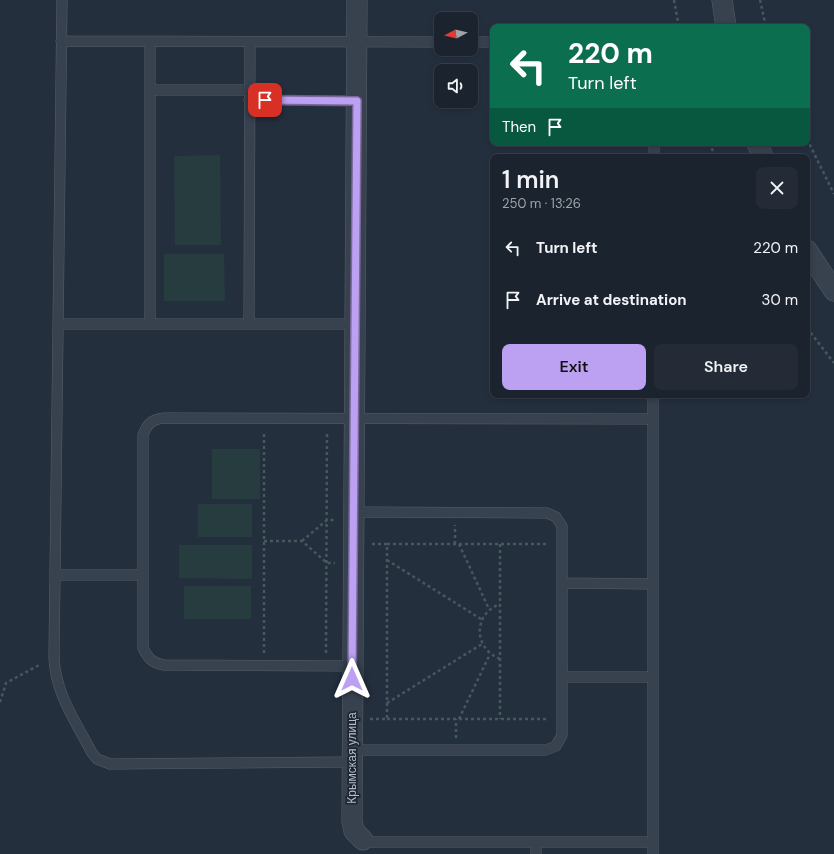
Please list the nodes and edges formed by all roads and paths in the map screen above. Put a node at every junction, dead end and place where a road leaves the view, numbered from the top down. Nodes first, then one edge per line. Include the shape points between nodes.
1 (62, 0) edge
2 (357, 0) edge
3 (674, 0) edge
4 (722, 0) edge
5 (760, 0) edge
6 (678, 24) edge
7 (726, 24) edge
8 (765, 24) edge
9 (62, 42) junction
10 (150, 42) junction
11 (250, 42) junction
12 (357, 42) junction
13 (434, 42) edge
14 (478, 42) edge
15 (490, 42) edge
16 (150, 90) junction
17 (249, 95) junction
18 (357, 101) junction
19 (810, 145) edge
20 (834, 194) edge
21 (810, 255) edge
22 (834, 291) edge
23 (58, 324) junction
24 (150, 324) junction
25 (249, 324) junction
26 (355, 324) junction
27 (810, 332) edge
28 (834, 363) edge
29 (653, 398) edge
30 (264, 418) junction
31 (327, 418) junction
32 (354, 418) junction
33 (653, 419) junction
34 (456, 513) junction
35 (353, 516) junction
36 (327, 520) junction
37 (264, 541) junction
38 (302, 541) junction
39 (387, 544) junction
40 (457, 544) junction
41 (500, 544) junction
42 (562, 544) junction
43 (353, 553) junction
44 (387, 560) junction
45 (327, 563) junction
46 (55, 575) junction
47 (143, 575) junction
48 (562, 583) junction
49 (653, 584) junction
50 (500, 604) junction
51 (489, 609) junction
52 (481, 619) junction
53 (482, 644) junction
54 (490, 654) junction
55 (54, 657) junction
56 (500, 659) junction
57 (264, 666) junction
58 (326, 666) junction
59 (352, 666) junction
60 (562, 676) junction
61 (653, 677) junction
62 (0, 702) edge
63 (387, 704) junction
64 (352, 719) junction
65 (387, 719) junction
66 (459, 719) junction
67 (500, 719) junction
68 (562, 719) junction
69 (352, 756) junction
70 (363, 840) joint
71 (536, 842) junction
72 (653, 842) junction
73 (536, 854) edge
74 (653, 854) edge

1 - 9 lane
2 - 12 street, Крымская улица
3 - 6 path
4 - 7 street
5 - 8 path
9 - 10 lane
9 - 23 lane
10 - 11 lane
10 - 16 lane
11 - 12 lane
11 - 17 lane
12 - 13 lane
12 - 18 street, Крымская улица
14 - 15 lane
16 - 17 lane
16 - 24 lane
17 - 18 lane
17 - 25 lane
18 - 26 street, Крымская улица
19 - 20 path
21 - 22 street
23 - 24 lane
23 - 46 lane
24 - 25 lane
25 - 26 lane
26 - 32 street, Крымская улица
27 - 28 path
29 - 33 lane
30 - 31 lane
30 - 37 path
30 - 47 lane via 164,418 156,419 146,427 143,435
31 - 32 lane
31 - 36 path
32 - 33 lane
32 - 35 street, Крымская улица
33 - 49 lane
34 - 35 lane
34 - 40 path
34 - 42 lane via 551,514 562,526
35 - 36 path
35 - 43 street, Крымская улица
36 - 38 path
36 - 45 path
37 - 38 path
37 - 57 path
38 - 45 path
39 - 40 path
39 - 43 path
39 - 44 path
40 - 41 path
40 - 51 path
41 - 42 path
41 - 50 path
42 - 48 lane
43 - 45 path
43 - 59 street, Крымская улица
44 - 52 path
44 - 63 path
45 - 58 path
46 - 47 lane
46 - 55 lane
47 - 57 lane via 143,648 152,661 164,666
48 - 49 lane
48 - 60 lane
49 - 61 lane
50 - 51 path
50 - 56 path
51 - 52 path
52 - 53 path via 479,632
53 - 54 path
53 - 63 path
54 - 56 path
54 - 66 path
55 - 62 path via 6,683
55 - 69 lane via 59,690 92,753 103,762 116,765
56 - 67 path
57 - 58 lane
58 - 59 lane
59 - 64 street, Крымская улица
60 - 61 lane
60 - 68 lane
61 - 72 lane
63 - 65 path
64 - 65 path
64 - 69 street, Крымская улица
65 - 66 path
66 - 67 path
67 - 68 path
68 - 69 lane via 560,742 552,749
69 - 70 street, Крымская улица via 352,822 354,831
70 - 71 lane
71 - 72 lane
71 - 73 lane
72 - 74 lane

